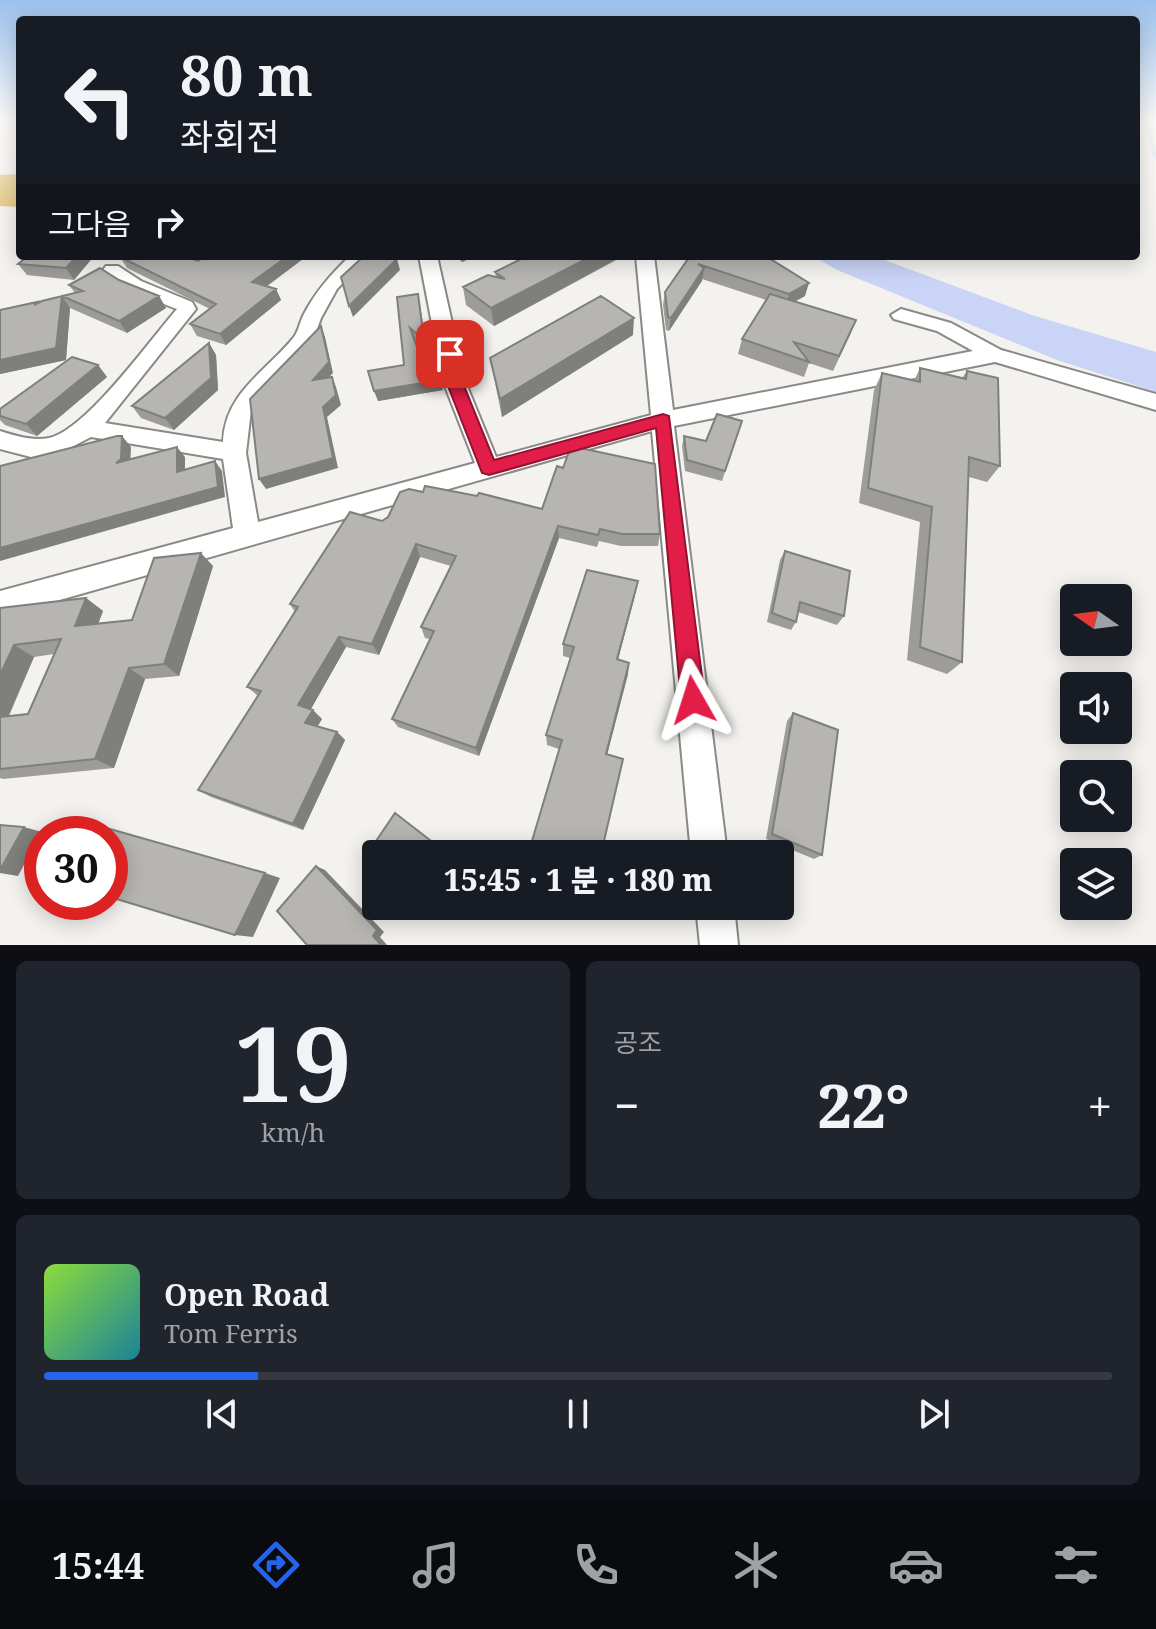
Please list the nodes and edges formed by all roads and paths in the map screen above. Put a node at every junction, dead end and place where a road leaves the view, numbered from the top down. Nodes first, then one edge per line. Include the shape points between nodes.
1 (356, 260) edge
2 (429, 260) edge
3 (645, 260) edge
4 (112, 270) dead end
5 (901, 315) dead end
6 (995, 355) junction
7 (1156, 402) edge
8 (663, 420) junction
9 (88, 428) junction
10 (0, 440) edge
11 (235, 451) junction
12 (489, 468) junction
13 (247, 535) junction
14 (0, 604) edge
15 (708, 840) edge
16 (716, 920) edge
17 (719, 945) edge

1 - 11 street via 329,286 306,336 241,407 235,421
2 - 12 street via 454,381
3 - 8 street
4 - 9 street via 187,309
5 - 6 street via 944,327
6 - 7 street
6 - 8 street
8 - 12 street
8 - 15 street
9 - 10 street via 56,446 31,448
9 - 11 street
11 - 13 street
12 - 13 street
13 - 14 street
16 - 17 street

